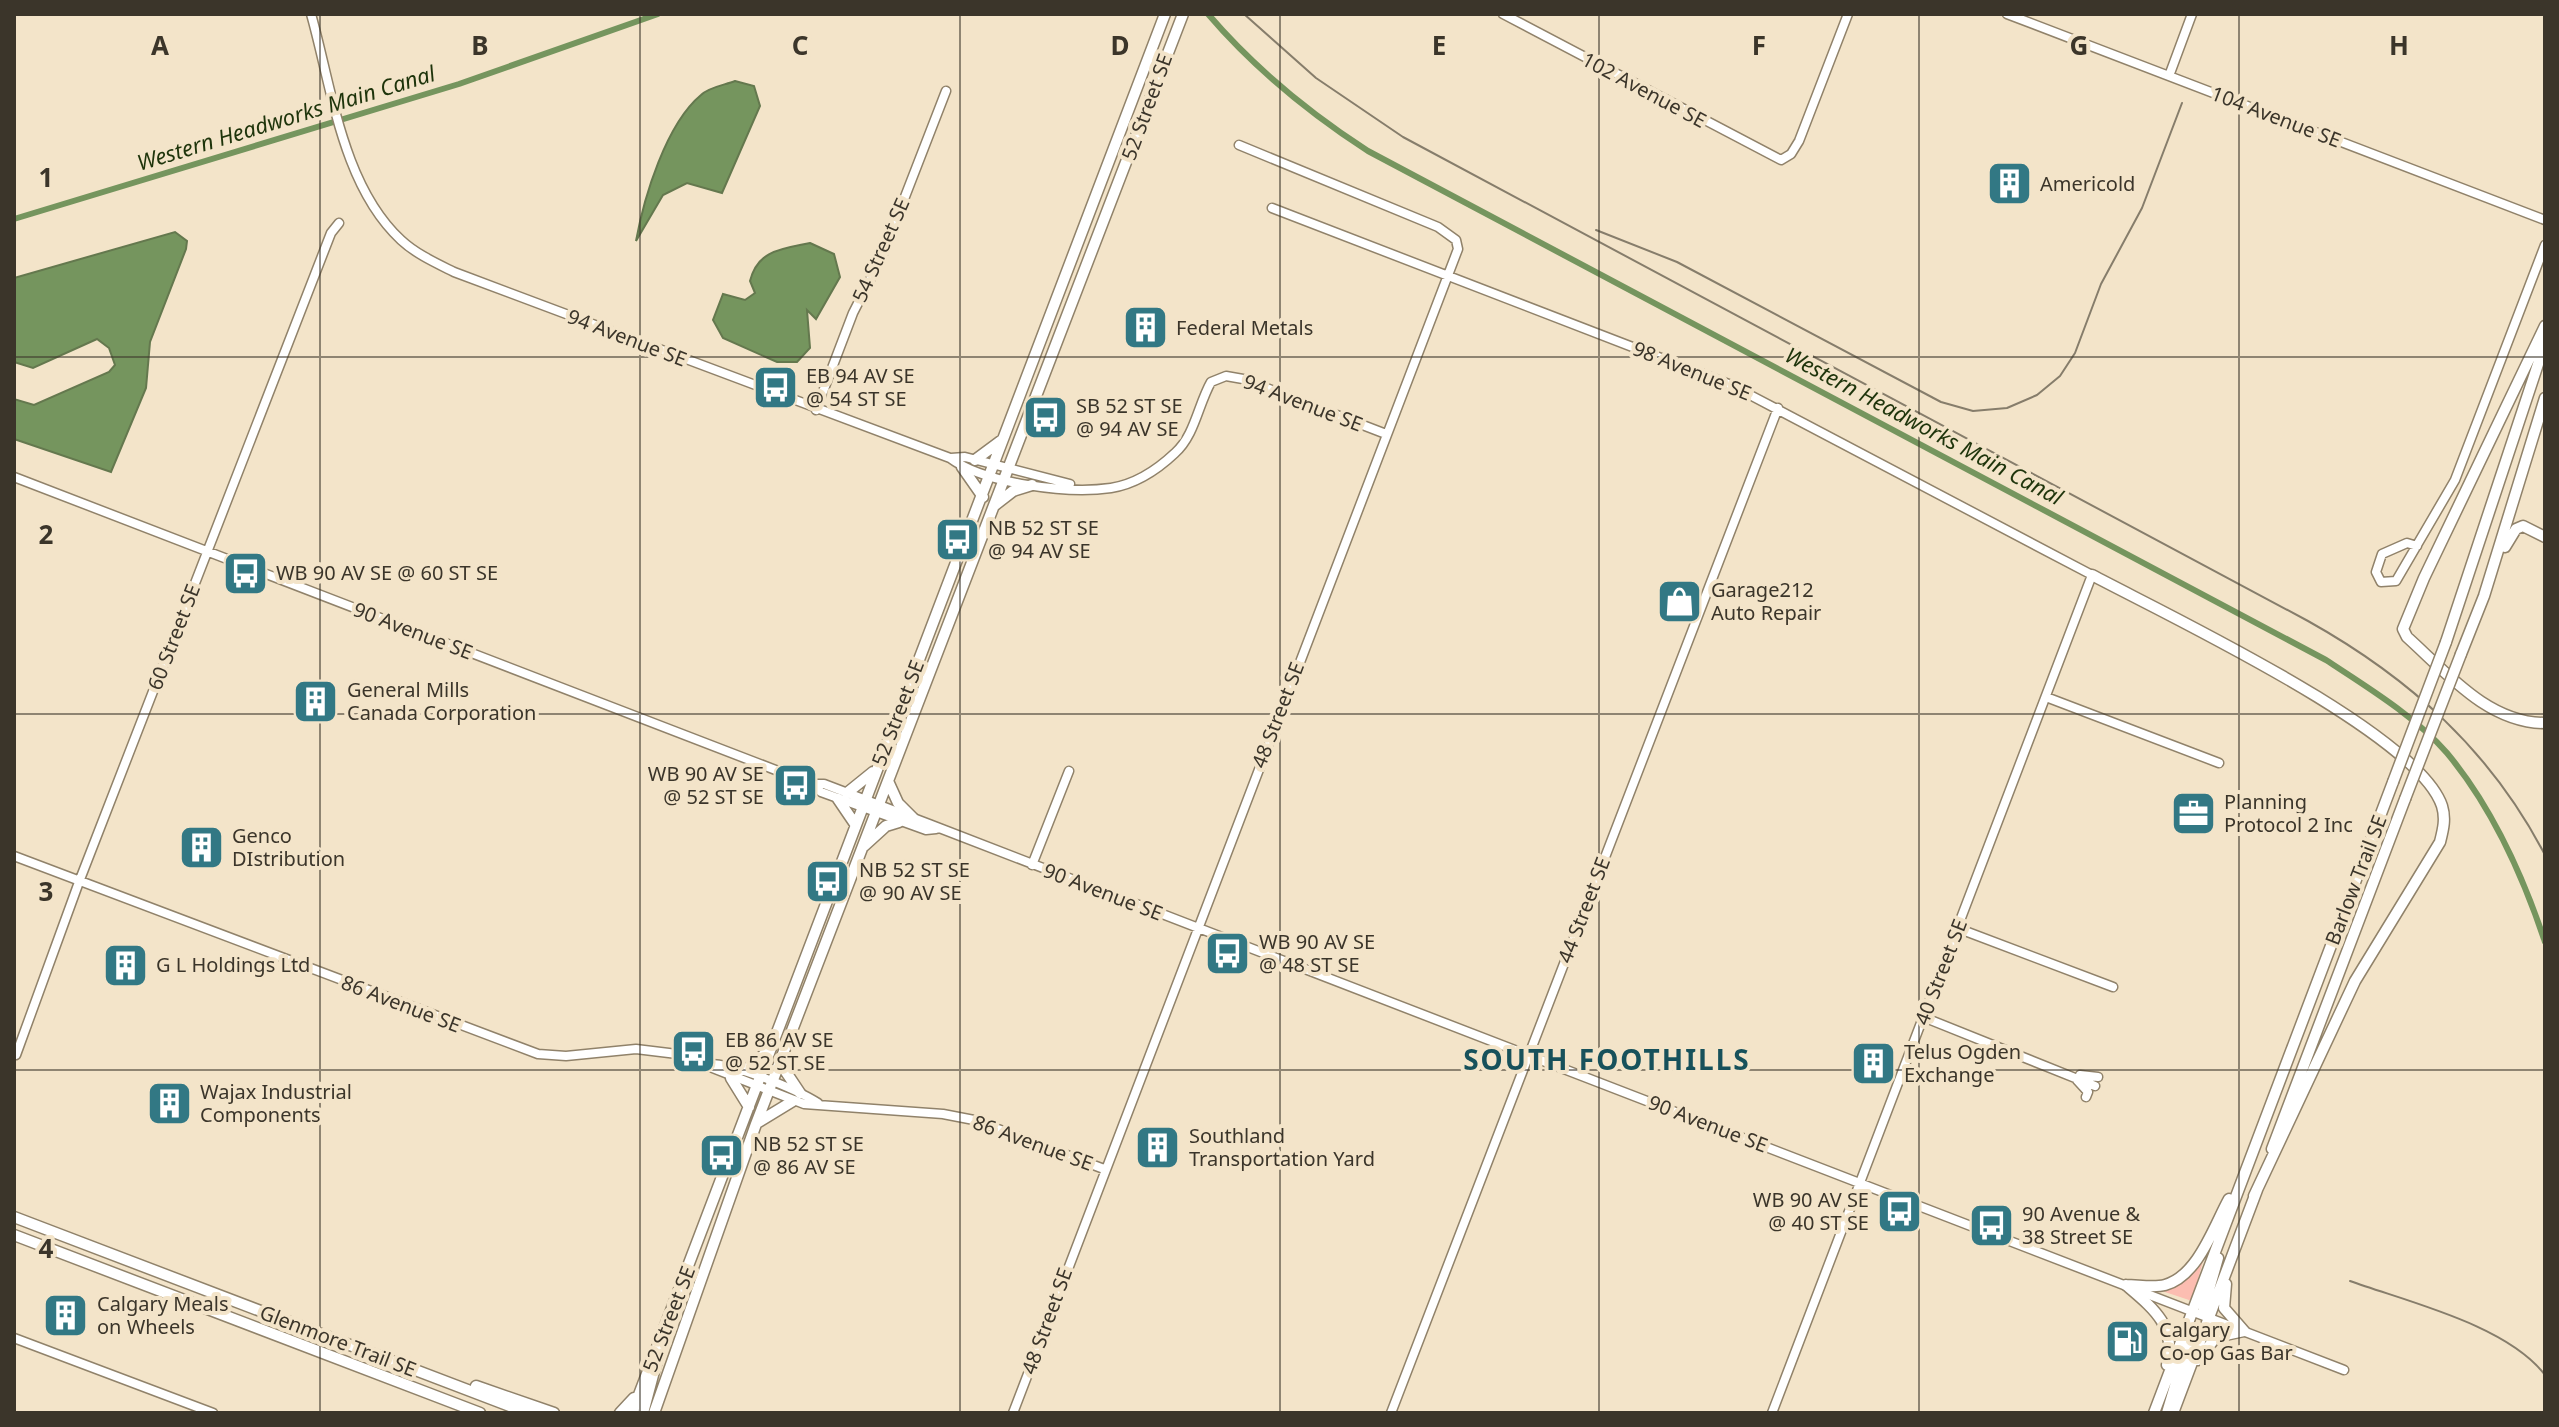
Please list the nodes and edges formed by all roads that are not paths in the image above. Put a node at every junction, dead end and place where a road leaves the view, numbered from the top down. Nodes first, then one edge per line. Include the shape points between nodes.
1 (311, 14) edge
2 (1183, 14) edge
3 (1503, 14) edge
4 (1848, 14) edge
5 (2007, 14) edge
6 (2192, 14) edge
7 (1163, 19) edge
8 (2169, 76) junction
9 (946, 91) dead end
10 (1239, 145) dead end
11 (1272, 208) dead end
12 (2545, 220) edge
13 (339, 223) dead end
14 (2545, 245) edge
15 (1447, 276) junction
16 (2545, 326) edge
17 (2545, 343) edge
18 (2545, 398) edge
19 (1778, 408) junction
20 (816, 410) junction
21 (1386, 434) junction
22 (1006, 436) junction
23 (950, 458) junction
24 (975, 460) junction
25 (962, 467) junction
26 (993, 471) junction
27 (1005, 474) junction
28 (14, 477) edge
29 (1032, 485) junction
30 (1083, 488) junction
31 (983, 497) junction
32 (993, 506) junction
33 (2545, 537) edge
34 (2417, 546) junction
35 (206, 552) junction
36 (2092, 575) junction
37 (2484, 596) junction
38 (2046, 697) junction
39 (2545, 723) edge
40 (2219, 763) dead end
41 (877, 768) junction
42 (1069, 771) dead end
43 (888, 781) junction
44 (842, 796) junction
45 (863, 804) junction
46 (878, 810) junction
47 (913, 818) junction
48 (899, 822) junction
49 (855, 824) junction
50 (936, 828) junction
51 (860, 850) junction
52 (14, 856) edge
53 (1032, 865) junction
54 (79, 882) junction
55 (1197, 928) junction
56 (1957, 928) junction
57 (2113, 987) dead end
58 (1923, 1017) junction
59 (773, 1046) junction
60 (16, 1055) edge
61 (1528, 1055) junction
62 (780, 1063) junction
63 (2095, 1067) dead end
64 (735, 1074) junction
65 (2071, 1074) junction
66 (2097, 1081) dead end
67 (758, 1083) junction
68 (770, 1088) junction
69 (796, 1097) junction
70 (2086, 1097) dead end
71 (749, 1107) junction
72 (756, 1124) junction
73 (2251, 1159) junction
74 (1104, 1169) junction
75 (1860, 1182) junction
76 (2254, 1196) junction
77 (14, 1217) edge
78 (2222, 1232) junction
79 (14, 1235) edge
80 (2229, 1263) junction
81 (2126, 1285) junction
82 (2193, 1311) junction
83 (2209, 1317) junction
84 (2244, 1331) junction
85 (14, 1338) edge
86 (659, 1346) junction
87 (410, 1368) junction
88 (2344, 1370) dead end
89 (2182, 1389) junction
90 (641, 1390) junction
91 (443, 1399) junction
92 (655, 1412) edge
93 (213, 1413) edge
94 (465, 1413) edge
95 (480, 1413) edge
96 (528, 1413) edge
97 (554, 1413) edge
98 (620, 1413) edge
99 (632, 1413) edge
100 (643, 1413) edge
101 (1013, 1413) edge
102 (1391, 1413) edge
103 (1772, 1413) edge
104 (2154, 1413) edge
105 (2167, 1413) edge
106 (2173, 1413) edge

1 - 20 street, 94 Avenue SE via 350,157 383,221 403,242 442,266
2 - 27 main road, 52 Street SE
3 - 4 street, 102 Avenue SE via 1775,158 1786,158 1799,141
5 - 8 street, 104 Avenue SE
6 - 8 street
7 - 22 main road, 52 Street SE
8 - 12 street, 104 Avenue SE
9 - 20 street, 54 Street SE
10 - 15 street, 48 Street SE via 1438,227 1456,240 1458,249
11 - 15 street, 98 Avenue SE
13 - 35 street, 60 Street SE
14 - 34 street via 2455,480
15 - 19 street, 98 Avenue SE
15 - 21 street, 48 Street SE
16 - 39 main road via 2403,629 2493,710
17 - 73 main road, Barlow Trail SE, bridge via 2446,642
18 - 37 main road, Barlow Trail SE
19 - 36 street, 98 Avenue SE
19 - 61 street, 44 Street SE
20 - 23 street, 94 Avenue SE
21 - 30 street, 94 Avenue SE via 1226,376 1211,382 1188,436 1157,469 1110,488
21 - 55 street, 48 Street SE
22 - 24 main road
22 - 26 main road, 52 Street SE
23 - 24 street, 94 Avenue SE
23 - 25 street, 94 Avenue SE
24 - 26 street, 94 Avenue SE
25 - 26 street, 94 Avenue SE
25 - 31 main road
26 - 27 street, 94 Avenue SE
26 - 31 main road, 52 Street SE
27 - 29 street, 94 Avenue SE
27 - 30 street, 94 Avenue SE
27 - 32 main road, 52 Street SE
28 - 35 street, 90 Avenue SE
29 - 30 street, 94 Avenue SE
29 - 32 main road
31 - 41 main road, 52 Street SE
32 - 43 main road, 52 Street SE
33 - 37 main road via 2531,527 2516,529
34 - 34 street via 2396,581 2381,582 2376,572 2382,554 2407,543
35 - 44 street, 90 Avenue SE
35 - 54 street, 60 Street SE
36 - 38 street, 40 Street SE
36 - 76 main road via 2285,677 2363,725 2426,781 2441,804 2440,842 2355,981
37 - 76 main road, Barlow Trail SE, bridge
38 - 40 street
38 - 56 street, 40 Street SE
41 - 44 main road
41 - 45 main road, 52 Street SE
42 - 53 street
43 - 46 main road, 52 Street SE
43 - 47 main road via 898,803
44 - 45 street, 90 Avenue SE
44 - 49 main road
45 - 46 street, 90 Avenue SE
45 - 49 main road, 52 Street SE
46 - 47 street, 90 Avenue SE
46 - 48 street, 90 Avenue SE
46 - 51 main road, 52 Street SE
47 - 50 street, 90 Avenue SE
48 - 50 street, 90 Avenue SE
48 - 51 main road via 886,826
49 - 59 main road, 52 Street SE
50 - 53 street, 90 Avenue SE
51 - 62 main road, 52 Street SE
52 - 54 street, 86 Avenue SE
53 - 55 street, 90 Avenue SE
54 - 60 street, 60 Street SE
54 - 64 street, 86 Avenue SE via 538,1054 657,1050 719,1064
55 - 61 street, 90 Avenue SE
55 - 74 street, 48 Street SE
56 - 57 street
56 - 58 street, 40 Street SE
58 - 65 street
58 - 75 street, 40 Street SE
59 - 64 main road
59 - 67 main road, 52 Street SE
61 - 75 street, 90 Avenue SE
61 - 102 street, 44 Street SE
62 - 68 main road, 52 Street SE
62 - 69 main road
63 - 65 street
64 - 67 street, 86 Avenue SE
64 - 71 main road
65 - 66 street
65 - 70 street via 2088,1092
67 - 68 street, 86 Avenue SE
67 - 71 main road, 52 Street SE
68 - 69 street, 86 Avenue SE
68 - 72 main road, 52 Street SE
69 - 72 main road
69 - 74 street, 86 Avenue SE via 848,1109 974,1120
71 - 86 main road, 52 Street SE
72 - 92 main road, 52 Street SE
73 - 78 main road, Barlow Trail SE
73 - 81 main road via 2192,1266 2164,1285
74 - 101 street, 48 Street SE
75 - 81 street, 90 Avenue SE
75 - 103 street, 40 Street SE
76 - 80 main road, Barlow Trail SE
77 - 87 main road, Glenmore Trail SE
78 - 82 main road, Barlow Trail SE
78 - 83 main road via 2204,1307
79 - 91 main road, Glenmore Trail SE
80 - 83 main road, Barlow Trail SE
80 - 84 main road via 2224,1308
81 - 82 street, 90 Avenue SE
81 - 104 main road via 2157,1312 2168,1331 2170,1354
82 - 83 street, 90 Avenue SE
82 - 104 main road, Barlow Trail SE
82 - 105 main road
83 - 84 street, 90 Avenue SE
83 - 89 main road, Barlow Trail SE
84 - 88 street, 90 Avenue SE
84 - 89 main road via 2209,1343
85 - 93 street
86 - 90 main road, 52 Street SE
86 - 100 main road
87 - 96 main road, Glenmore Trail SE
87 - 97 main road via 427,1369
89 - 106 main road, Barlow Trail SE
90 - 98 main road
90 - 99 main road, 52 Street SE
91 - 94 main road
91 - 95 main road, Glenmore Trail SE

